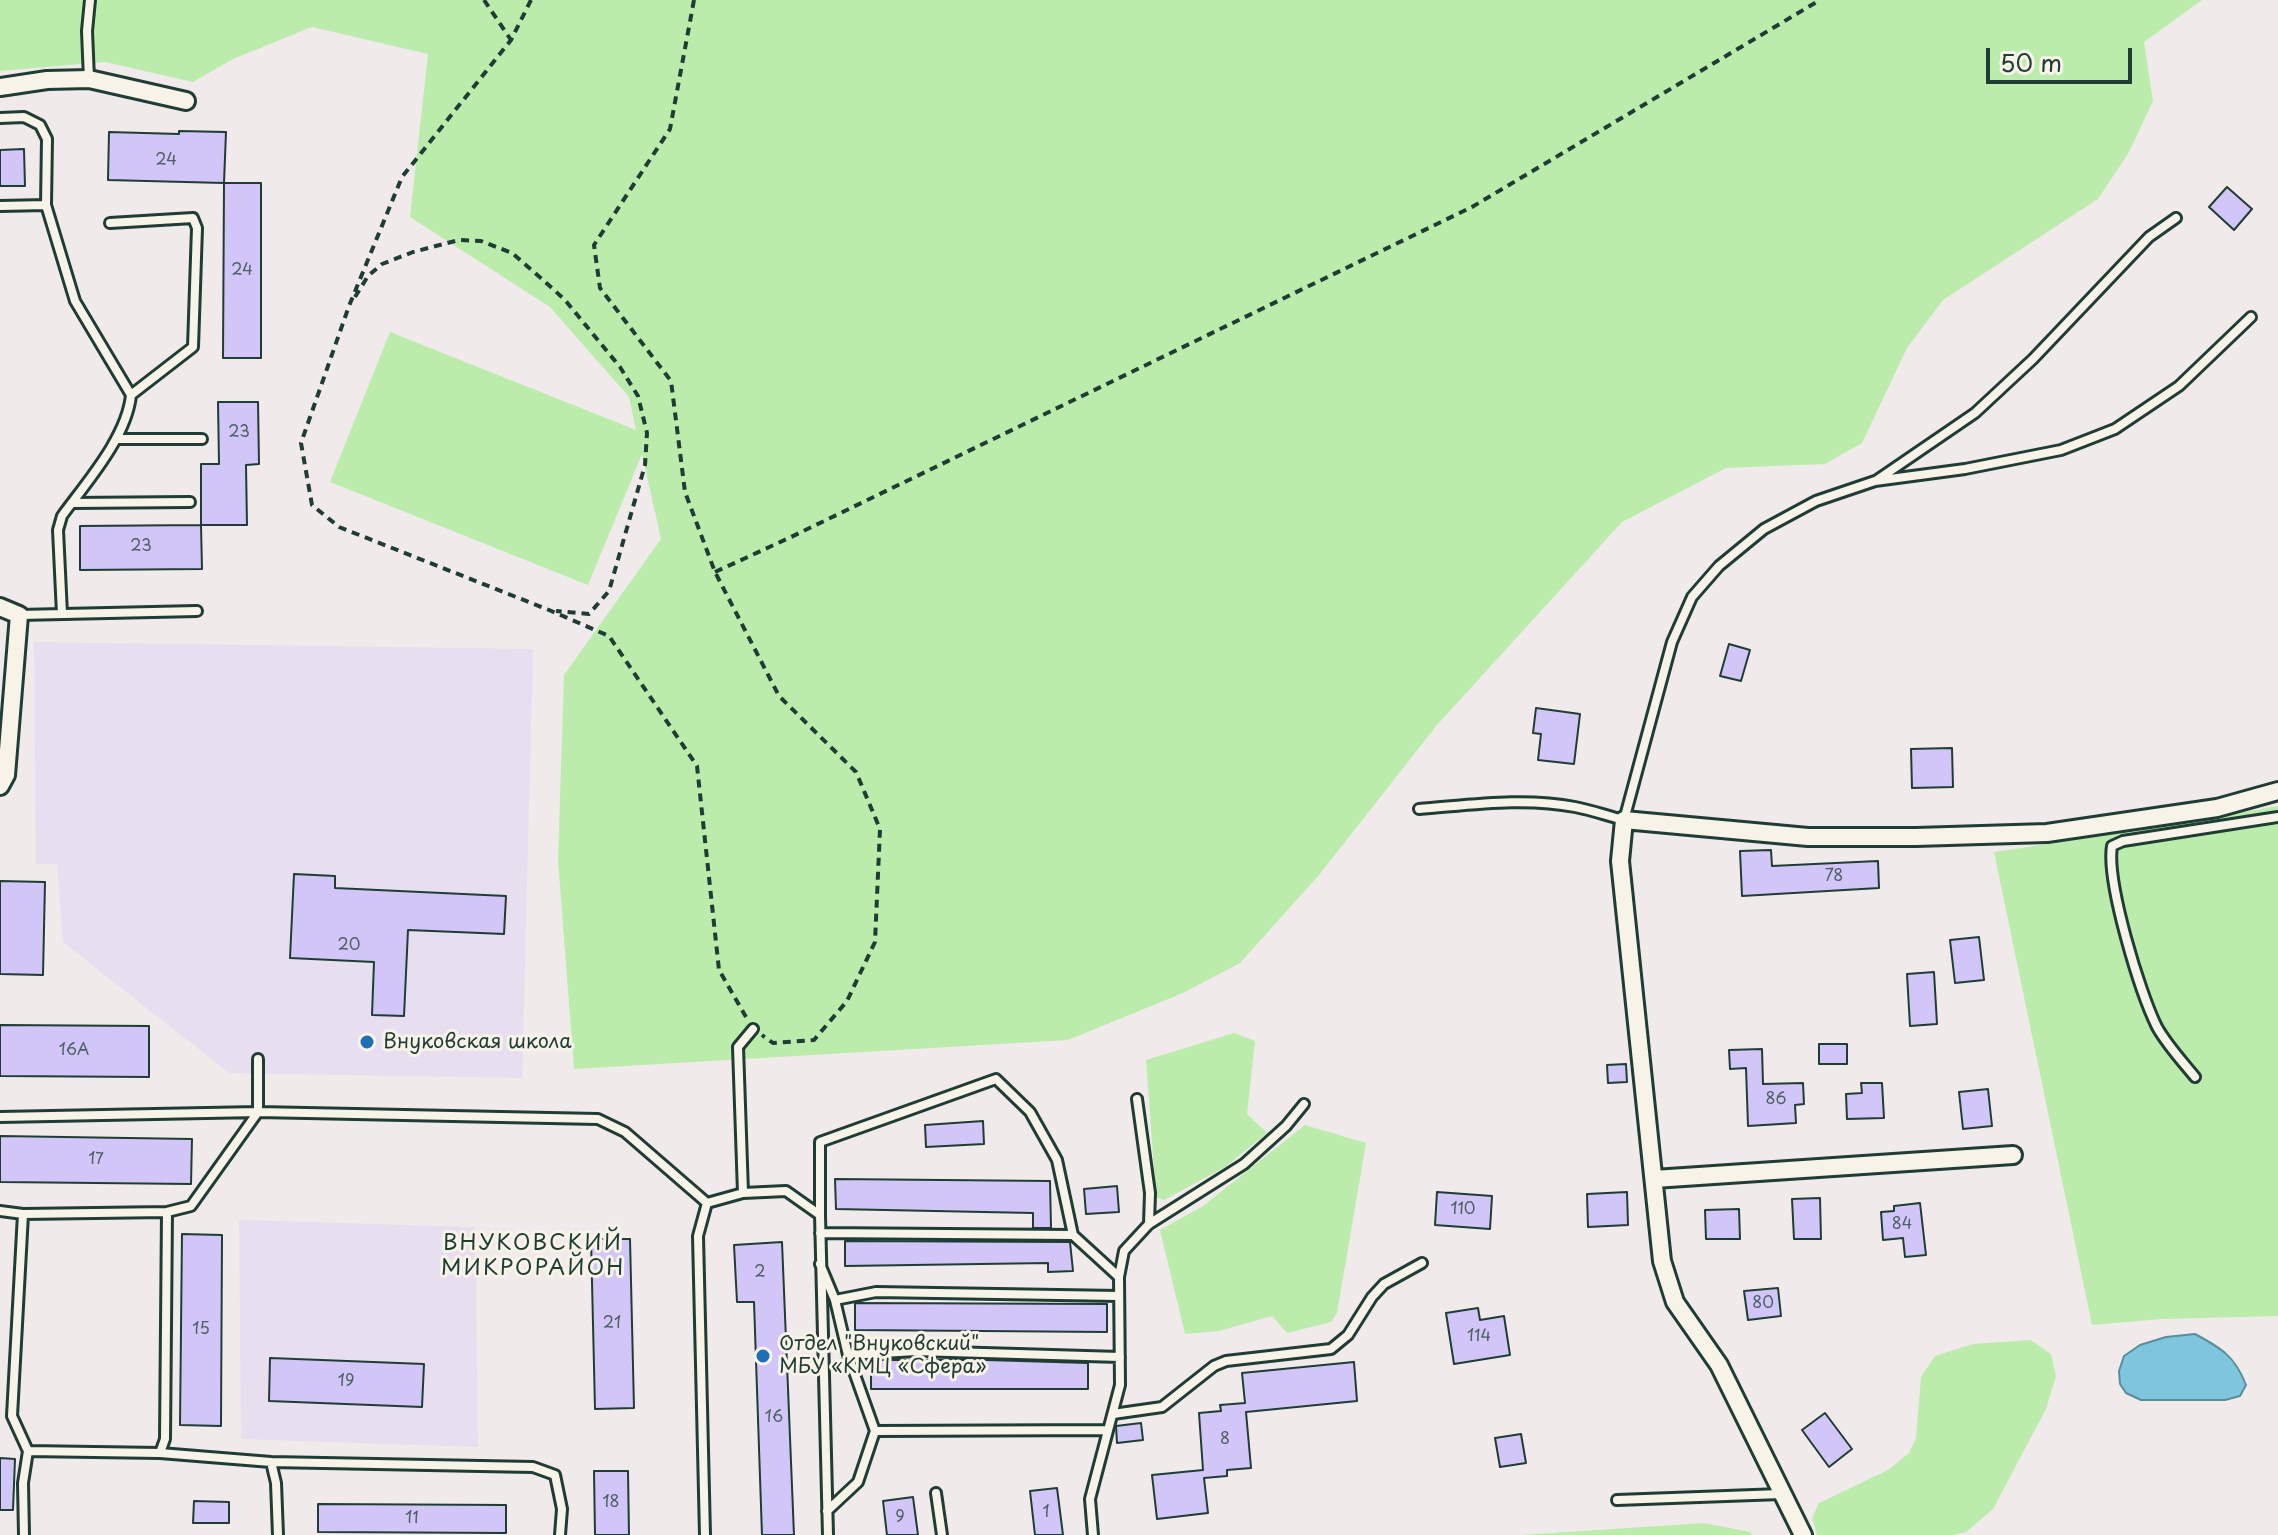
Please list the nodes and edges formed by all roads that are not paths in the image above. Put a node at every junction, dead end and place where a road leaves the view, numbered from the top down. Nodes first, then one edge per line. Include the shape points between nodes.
1 (90, 0) edge
2 (89, 79) junction
3 (0, 87) edge
4 (186, 101) dead end
5 (0, 118) edge
6 (46, 205) junction
7 (0, 206) edge
8 (2176, 218) dead end
9 (110, 223) dead end
10 (2251, 317) dead end
11 (131, 395) junction
12 (116, 439) junction
13 (202, 439) dead end
14 (1875, 481) junction
15 (190, 502) dead end
16 (72, 503) junction
17 (0, 607) edge
18 (197, 611) dead end
19 (62, 614) junction
20 (19, 615) junction
21 (0, 786) edge
22 (2278, 791) edge
23 (1419, 809) dead end
24 (2278, 817) edge
25 (1624, 820) junction
26 (753, 1029) road end
27 (258, 1059) dead end
28 (2195, 1077) dead end
29 (1137, 1099) dead end
30 (1304, 1104) dead end
31 (258, 1112) junction
32 (0, 1117) edge
33 (2013, 1155) dead end
34 (1654, 1179) junction
35 (743, 1193) junction
36 (707, 1203) junction
37 (0, 1211) edge
38 (167, 1212) junction
39 (23, 1214) junction
40 (820, 1215) junction
41 (1149, 1224) junction
42 (820, 1233) junction
43 (1073, 1235) junction
44 (1422, 1263) dead end
45 (820, 1264) junction
46 (1119, 1277) junction
47 (1119, 1296) junction
48 (835, 1300) junction
49 (848, 1355) junction
50 (1120, 1357) junction
51 (1113, 1414) junction
52 (1108, 1430) junction
53 (875, 1431) junction
54 (28, 1451) junction
55 (160, 1453) junction
56 (271, 1462) junction
57 (936, 1493) dead end
58 (1781, 1494) junction
59 (1617, 1500) dead end
60 (827, 1511) junction
61 (24, 1535) edge
62 (278, 1535) edge
63 (560, 1535) edge
64 (705, 1535) edge
65 (828, 1535) edge
66 (942, 1535) edge
67 (1093, 1535) edge
68 (1803, 1535) edge

1 - 2 lane
2 - 3 street
2 - 4 street
5 - 6 lane via 24,117 40,125 47,139
6 - 7 lane
6 - 11 lane via 75,301
8 - 14 lane via 2149,237 1975,413
9 - 11 lane via 193,218 197,228 193,347
10 - 14 lane via 2179,386 2115,429 2061,450
11 - 12 lane
12 - 13 lane
12 - 16 lane
14 - 25 lane via 1816,501 1764,529 1692,597 1672,642
15 - 16 lane
16 - 19 lane via 58,530
17 - 20 street
18 - 19 lane
19 - 20 lane
20 - 21 street via 6,775
22 - 25 street via 2217,808 2047,833 1808,837
23 - 25 lane via 1541,803
24 - 28 lane via 2112,846 2109,861 2147,1004 2159,1031
25 - 34 street via 1620,861
26 - 35 lane via 738,1047
27 - 31 lane
29 - 41 lane
30 - 41 lane via 1244,1164
31 - 32 lane
31 - 36 lane via 598,1119 625,1132
31 - 38 lane via 191,1206
33 - 34 street
34 - 58 street via 1662,1261 1675,1302 1719,1365
35 - 36 lane
35 - 40 lane via 786,1191
36 - 64 lane via 698,1236
37 - 39 lane
38 - 39 lane
38 - 55 lane via 165,1439
39 - 54 lane via 12,1416
40 - 42 lane
40 - 43 lane via 820,1142 996,1079 1030,1112 1057,1160
41 - 46 lane via 1124,1251
42 - 43 lane
42 - 45 lane
43 - 46 lane
44 - 51 lane via 1384,1284 1348,1335 1331,1349 1226,1361 1162,1407
45 - 48 lane
45 - 60 lane
46 - 47 lane
47 - 48 lane via 876,1292
47 - 50 lane
48 - 49 lane
49 - 50 lane via 916,1351
49 - 53 lane
50 - 51 lane
51 - 52 lane
52 - 53 lane
52 - 67 lane via 1090,1499
53 - 60 lane via 858,1482
54 - 55 lane
54 - 61 lane
55 - 56 lane
56 - 62 lane
56 - 63 lane via 533,1467 555,1475 562,1509
57 - 66 lane
58 - 59 lane
58 - 68 street
60 - 65 lane

